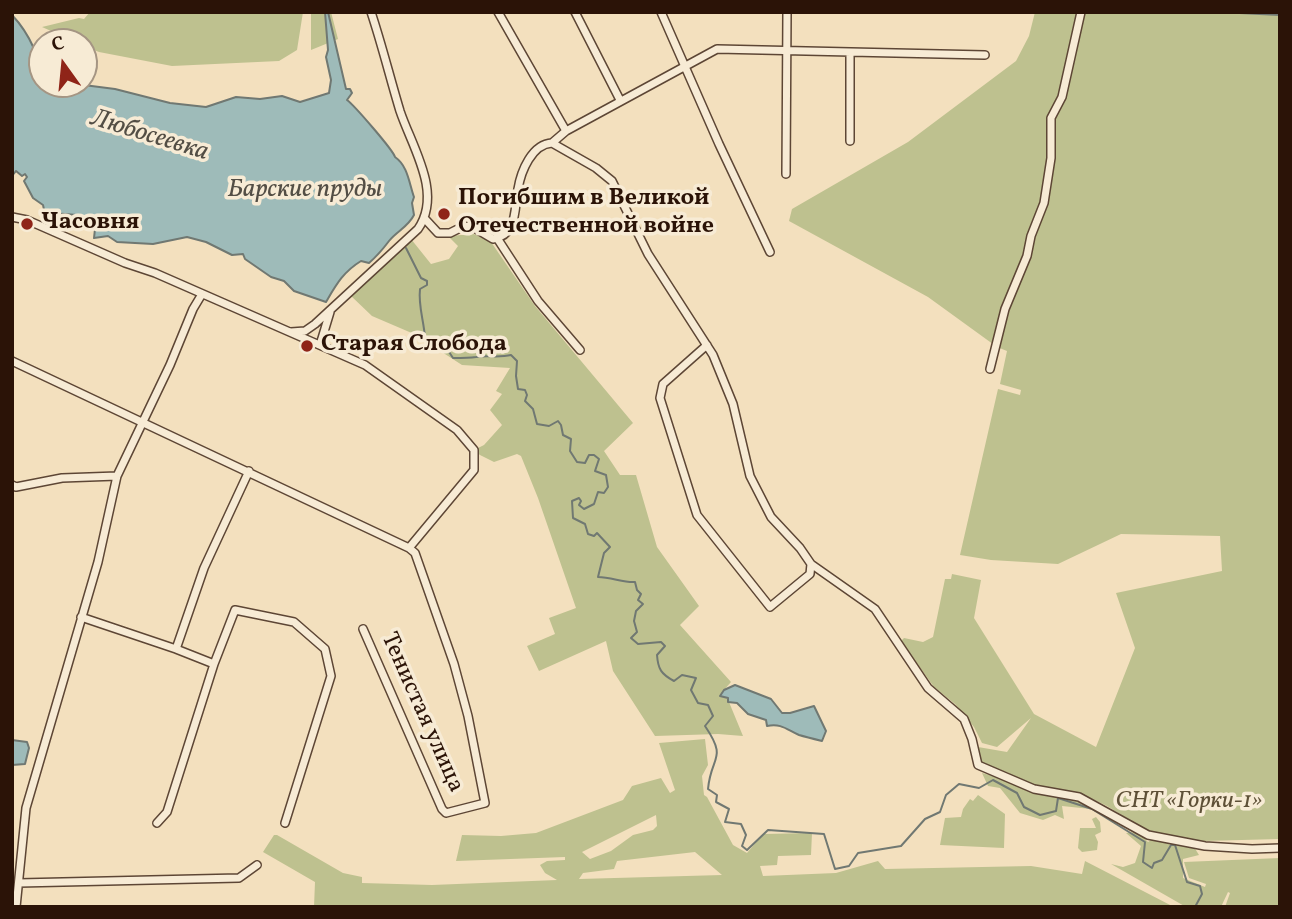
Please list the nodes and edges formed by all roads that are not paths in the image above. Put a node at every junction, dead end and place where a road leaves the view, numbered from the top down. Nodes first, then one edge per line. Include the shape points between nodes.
1 (371, 12) edge
2 (498, 12) edge
3 (575, 12) edge
4 (661, 12) edge
5 (787, 12) edge
6 (1081, 12) edge
7 (787, 51) junction
8 (850, 53) junction
9 (985, 55) dead end
10 (685, 68) junction
11 (620, 100) junction
12 (566, 131) junction
13 (850, 141) dead end
14 (552, 144) junction
15 (786, 174) dead end
16 (12, 217) edge
17 (425, 219) junction
18 (497, 238) junction
19 (770, 252) dead end
20 (202, 294) junction
21 (330, 312) junction
22 (305, 335) junction
23 (320, 345) junction
24 (707, 345) junction
25 (580, 350) dead end
26 (12, 361) edge
27 (990, 369) dead end
28 (144, 421) junction
29 (249, 471) junction
30 (117, 476) junction
31 (12, 485) edge
32 (409, 548) junction
33 (811, 564) junction
34 (81, 617) junction
35 (363, 629) dead end
36 (176, 649) junction
37 (214, 664) junction
38 (157, 823) dead end
39 (285, 823) dead end
40 (1280, 848) edge
41 (257, 865) dead end
42 (19, 883) junction
43 (16, 907) edge

1 - 17 street via 401,113 423,167
2 - 12 street
3 - 11 street
4 - 10 street
5 - 7 street
6 - 27 street via 1062,97 1051,118 1044,203 1005,309
7 - 8 street
7 - 10 street via 717,49
7 - 15 street
8 - 9 street
8 - 13 street
10 - 11 street
10 - 19 street
11 - 12 street
12 - 14 street
14 - 18 street via 531,154 518,187 510,230
14 - 24 street via 612,181 648,254
16 - 20 street
17 - 18 street via 438,233 471,226
17 - 21 street
18 - 25 street via 538,301
20 - 22 street
20 - 28 street
21 - 22 street
21 - 23 street
22 - 23 street
23 - 32 street via 365,365 457,430 474,450 474,470
24 - 33 street via 733,404 750,477 771,517
24 - 33 street via 663,384 660,398 697,515 770,607 810,574
26 - 28 street
28 - 29 street
28 - 30 street
29 - 32 street
29 - 36 street via 204,568
30 - 31 street
30 - 34 street
32 - 35 street, Тенистая улица via 454,664 485,803 446,813 442,809
33 - 40 street via 875,609 928,688 964,719 978,765 1034,789 1079,797 1148,835 1205,846
34 - 36 street
34 - 42 street via 26,808
36 - 37 street
37 - 38 street via 167,812
37 - 39 street via 235,610 294,622 325,649 331,676
41 - 42 street via 239,878
42 - 43 street

